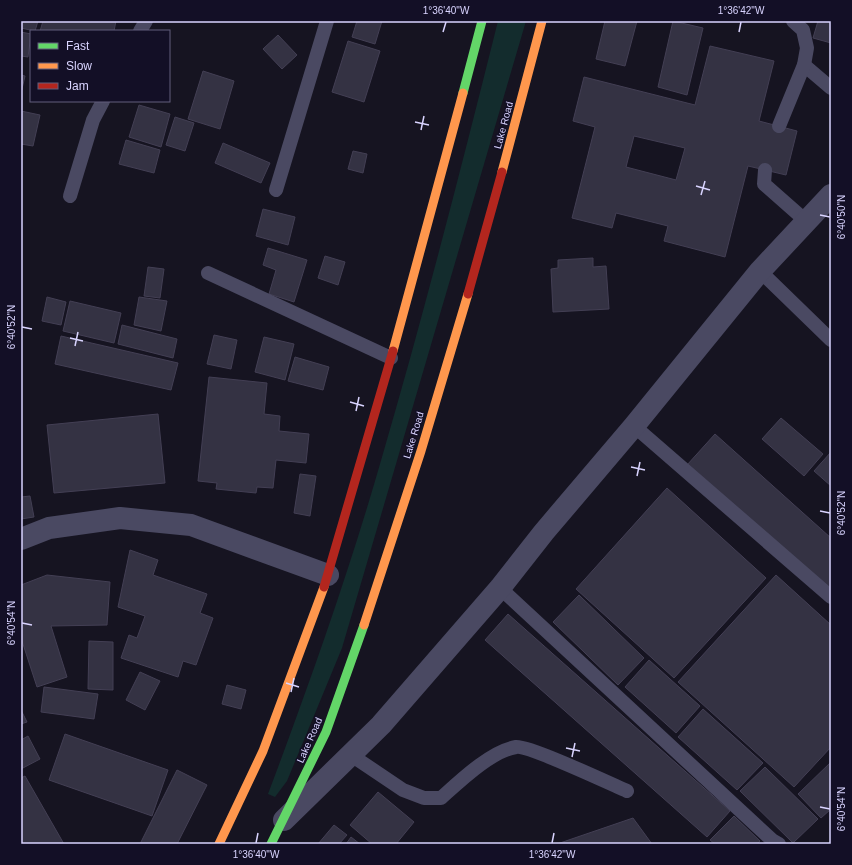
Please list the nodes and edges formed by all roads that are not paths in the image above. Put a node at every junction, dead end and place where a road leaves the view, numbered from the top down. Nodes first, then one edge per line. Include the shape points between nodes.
1 (146, 21) edge
2 (327, 21) edge
3 (482, 21) edge
4 (542, 21) edge
5 (794, 21) edge
6 (141, 30) edge
7 (545, 41) dead end
8 (532, 60) junction
9 (804, 65) junction
10 (831, 88) edge
11 (102, 102) edge
12 (779, 126) dead end
13 (765, 170) dead end
14 (276, 190) dead end
15 (831, 195) edge
16 (70, 196) dead end
17 (806, 221) junction
18 (760, 271) junction
19 (208, 273) dead end
20 (831, 340) edge
21 (391, 358) junction
22 (634, 426) junction
23 (21, 539) edge
24 (328, 575) junction
25 (500, 588) junction
26 (831, 597) edge
27 (351, 755) junction
28 (627, 791) dead end
29 (284, 820) junction
30 (219, 844) edge
31 (271, 844) edge
32 (779, 844) edge

1 - 6 lane
2 - 14 lane
3 - 21 main road
4 - 8 main road, Lake Road
5 - 9 lane via 803,30 807,48
7 - 8 main road
8 - 29 main road, Lake Road via 475,271 359,639 326,732
9 - 10 lane
9 - 12 lane
11 - 16 lane via 93,120
13 - 17 lane via 764,184
15 - 17 street
17 - 18 street
18 - 20 lane
18 - 22 street
19 - 21 lane
21 - 24 main road
22 - 25 street
22 - 26 lane
23 - 24 street via 49,528 120,518 191,525
24 - 30 main road via 263,751
25 - 27 street
25 - 32 lane
27 - 28 lane via 403,790 424,798 441,798 464,777 499,752 518,746
27 - 29 street
29 - 31 main road, Lake Road

